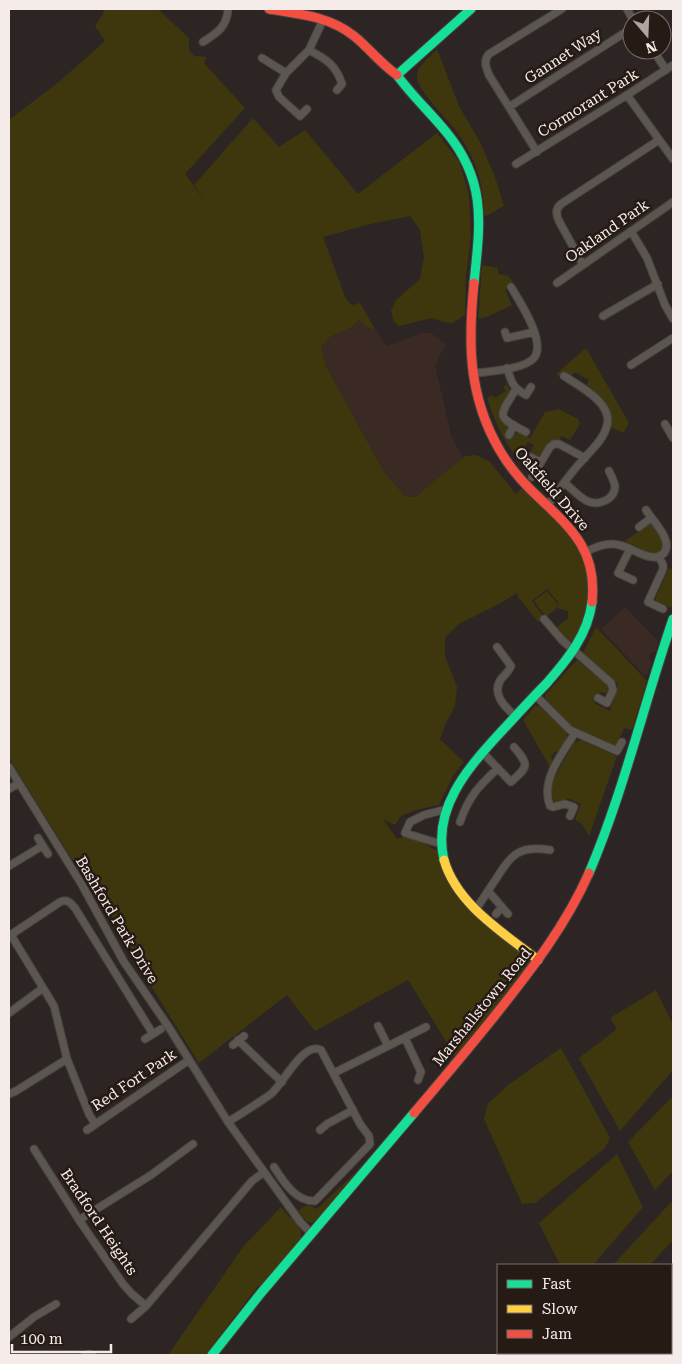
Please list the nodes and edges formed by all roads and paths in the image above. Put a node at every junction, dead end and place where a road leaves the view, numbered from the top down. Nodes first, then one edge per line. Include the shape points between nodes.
1 (228, 9) edge
2 (269, 9) edge
3 (471, 9) edge
4 (562, 9) edge
5 (311, 12) edge
6 (323, 20) junction
7 (622, 35) edge
8 (202, 42) dead end
9 (309, 50) junction
10 (262, 58) dead end
11 (659, 60) edge
12 (673, 65) edge
13 (666, 70) junction
14 (286, 73) junction
15 (397, 75) junction
16 (348, 78) dead end
17 (342, 84) junction
18 (336, 90) dead end
19 (628, 95) junction
20 (509, 108) junction
21 (307, 109) dead end
22 (659, 140) junction
23 (536, 152) junction
24 (673, 160) edge
25 (516, 164) dead end
26 (673, 202) edge
27 (631, 231) junction
28 (583, 265) junction
29 (557, 283) dead end
30 (658, 284) junction
31 (511, 287) dead end
32 (604, 316) dead end
33 (673, 320) edge
34 (534, 332) junction
35 (507, 338) dead end
36 (673, 338) edge
37 (631, 365) dead end
38 (507, 368) junction
39 (472, 374) junction
40 (564, 376) dead end
41 (531, 387) dead end
42 (516, 389) junction
43 (666, 424) dead end
44 (514, 425) junction
45 (526, 432) dead end
46 (509, 435) dead end
47 (673, 438) edge
48 (528, 456) dead end
49 (585, 458) junction
50 (540, 462) junction
51 (609, 471) dead end
52 (532, 477) dead end
53 (565, 483) junction
54 (547, 506) junction
55 (646, 510) dead end
56 (651, 518) junction
57 (639, 527) dead end
58 (630, 549) junction
59 (585, 552) junction
60 (659, 556) junction
61 (633, 580) dead end
62 (663, 609) dead end
63 (544, 619) dead end
64 (673, 619) edge
65 (497, 647) dead end
66 (574, 650) junction
67 (535, 695) junction
68 (598, 698) dead end
69 (515, 716) junction
70 (575, 733) junction
71 (622, 742) dead end
72 (514, 747) dead end
73 (482, 752) junction
74 (9, 768) edge
75 (498, 768) junction
76 (19, 783) junction
77 (9, 789) edge
78 (446, 809) junction
79 (570, 816) dead end
80 (460, 822) dead end
81 (38, 838) dead end
82 (441, 844) junction
83 (42, 846) junction
84 (550, 850) dead end
85 (48, 854) dead end
86 (9, 866) edge
87 (488, 891) junction
88 (502, 907) junction
89 (476, 909) junction
90 (496, 914) dead end
91 (508, 914) dead end
92 (10, 936) edge
93 (538, 960) junction
94 (43, 988) junction
95 (9, 1013) edge
96 (378, 1026) dead end
97 (426, 1027) dead end
98 (161, 1029) dead end
99 (153, 1034) junction
100 (146, 1038) dead end
101 (405, 1038) junction
102 (239, 1040) dead end
103 (388, 1046) junction
104 (67, 1059) junction
105 (189, 1060) junction
106 (334, 1073) junction
107 (418, 1080) dead end
108 (282, 1082) junction
109 (9, 1094) edge
110 (353, 1110) junction
111 (228, 1122) junction
112 (95, 1124) junction
113 (87, 1130) dead end
114 (320, 1130) dead end
115 (193, 1144) dead end
116 (34, 1149) dead end
117 (274, 1167) dead end
118 (264, 1172) junction
119 (79, 1220) junction
120 (312, 1234) junction
121 (56, 1304) dead end
122 (146, 1306) junction
123 (131, 1319) dead end
124 (9, 1337) edge
125 (85, 1355) edge
126 (92, 1355) edge
127 (212, 1355) edge

1 - 8 street via 224,25
2 - 5 street, Oakfield Drive
3 - 15 street
4 - 20 street via 486,58 486,69
5 - 6 street, Oakfield Drive
6 - 9 street
6 - 15 street, Oakfield Drive via 353,36
7 - 20 street, Gannet Way
9 - 14 street
9 - 17 street via 332,65
10 - 14 street
11 - 13 street
12 - 13 street, Cormorant Park
13 - 19 street, Cormorant Park
14 - 21 street via 277,94 300,116
15 - 39 street, Oakfield Drive via 453,141 477,192 479,220 471,334
16 - 17 street
17 - 18 street
19 - 22 street
19 - 23 street, Cormorant Park
20 - 23 street
22 - 24 street
22 - 28 street via 557,208 557,218
23 - 25 street, Cormorant Park
26 - 27 street, Oakland Park
27 - 28 street, Oakland Park
27 - 30 street
28 - 29 street, Oakland Park
30 - 32 street
30 - 33 street
31 - 34 street
34 - 35 street
34 - 38 street via 538,348 535,356 526,363
36 - 37 street
38 - 39 street
38 - 42 street
39 - 54 street, Oakfield Drive via 482,416 500,451 516,474
40 - 49 street via 595,397 606,414 606,428
41 - 42 street via 526,395
42 - 44 street via 503,413 505,420
43 - 47 street
44 - 45 street
44 - 46 street
48 - 50 street
49 - 50 street via 556,443
49 - 53 street
50 - 52 street
51 - 53 street via 614,489 601,502 584,499
53 - 54 street
54 - 59 street, Oakfield Drive via 573,532
55 - 56 street
56 - 57 street
56 - 60 street via 667,542 666,549
58 - 59 street via 619,544 607,544
58 - 60 street via 650,557
58 - 61 street via 618,573
59 - 66 street, Oakfield Drive via 592,574 594,599 583,636
60 - 62 street via 664,570 648,602
63 - 66 street
64 - 93 street, Marshallstown Road via 618,799 600,847 584,884
65 - 69 street via 511,666 499,683 499,697
66 - 67 street, Oakfield Drive
66 - 68 street via 612,684 607,703
67 - 69 street, Oakfield Drive
67 - 70 street
69 - 73 street, Oakfield Drive
70 - 71 street via 617,751
70 - 79 street via 552,771 547,786 550,806 565,804 574,807
72 - 75 street via 524,759 524,769 511,782
73 - 75 street
73 - 78 street, Oakfield Drive via 466,772
74 - 76 street, Bashford Park Drive
75 - 80 street via 476,789
76 - 77 street
76 - 105 street, Bashford Park Drive via 82,885 124,962
78 - 82 street, Oakfield Drive
78 - 82 street via 410,822 405,833
81 - 83 street
82 - 89 street, Oakfield Drive via 451,879
83 - 85 street
83 - 86 street
84 - 87 street via 529,848 515,854
87 - 88 street
87 - 89 street
88 - 90 street
88 - 91 street
89 - 93 street, Oakfield Drive
92 - 94 street, Red Fort Park
92 - 99 street via 62,901 69,901
93 - 120 street, Marshallstown Road via 458,1061
94 - 95 street
94 - 104 street, Red Fort Park via 55,1008
96 - 103 street
97 - 101 street
98 - 99 street
99 - 100 street
101 - 103 street
101 - 107 street via 422,1072
102 - 108 street
103 - 106 street
104 - 109 street
104 - 112 street, Red Fort Park
105 - 111 street, Bashford Park Drive
105 - 112 street, Red Fort Park
106 - 108 street via 322,1051 314,1049 296,1062
106 - 110 street
108 - 111 street via 268,1096
110 - 114 street
110 - 117 street via 369,1136 369,1145 316,1201 295,1193
111 - 118 street
112 - 113 street, Red Fort Park
115 - 119 street via 152,1175
116 - 119 street, Bradford Heights
118 - 120 street
118 - 122 street via 252,1181
119 - 122 street, Bradford Heights via 123,1284
120 - 127 street, Marshallstown Road
121 - 124 street
122 - 123 street
125 - 126 street

